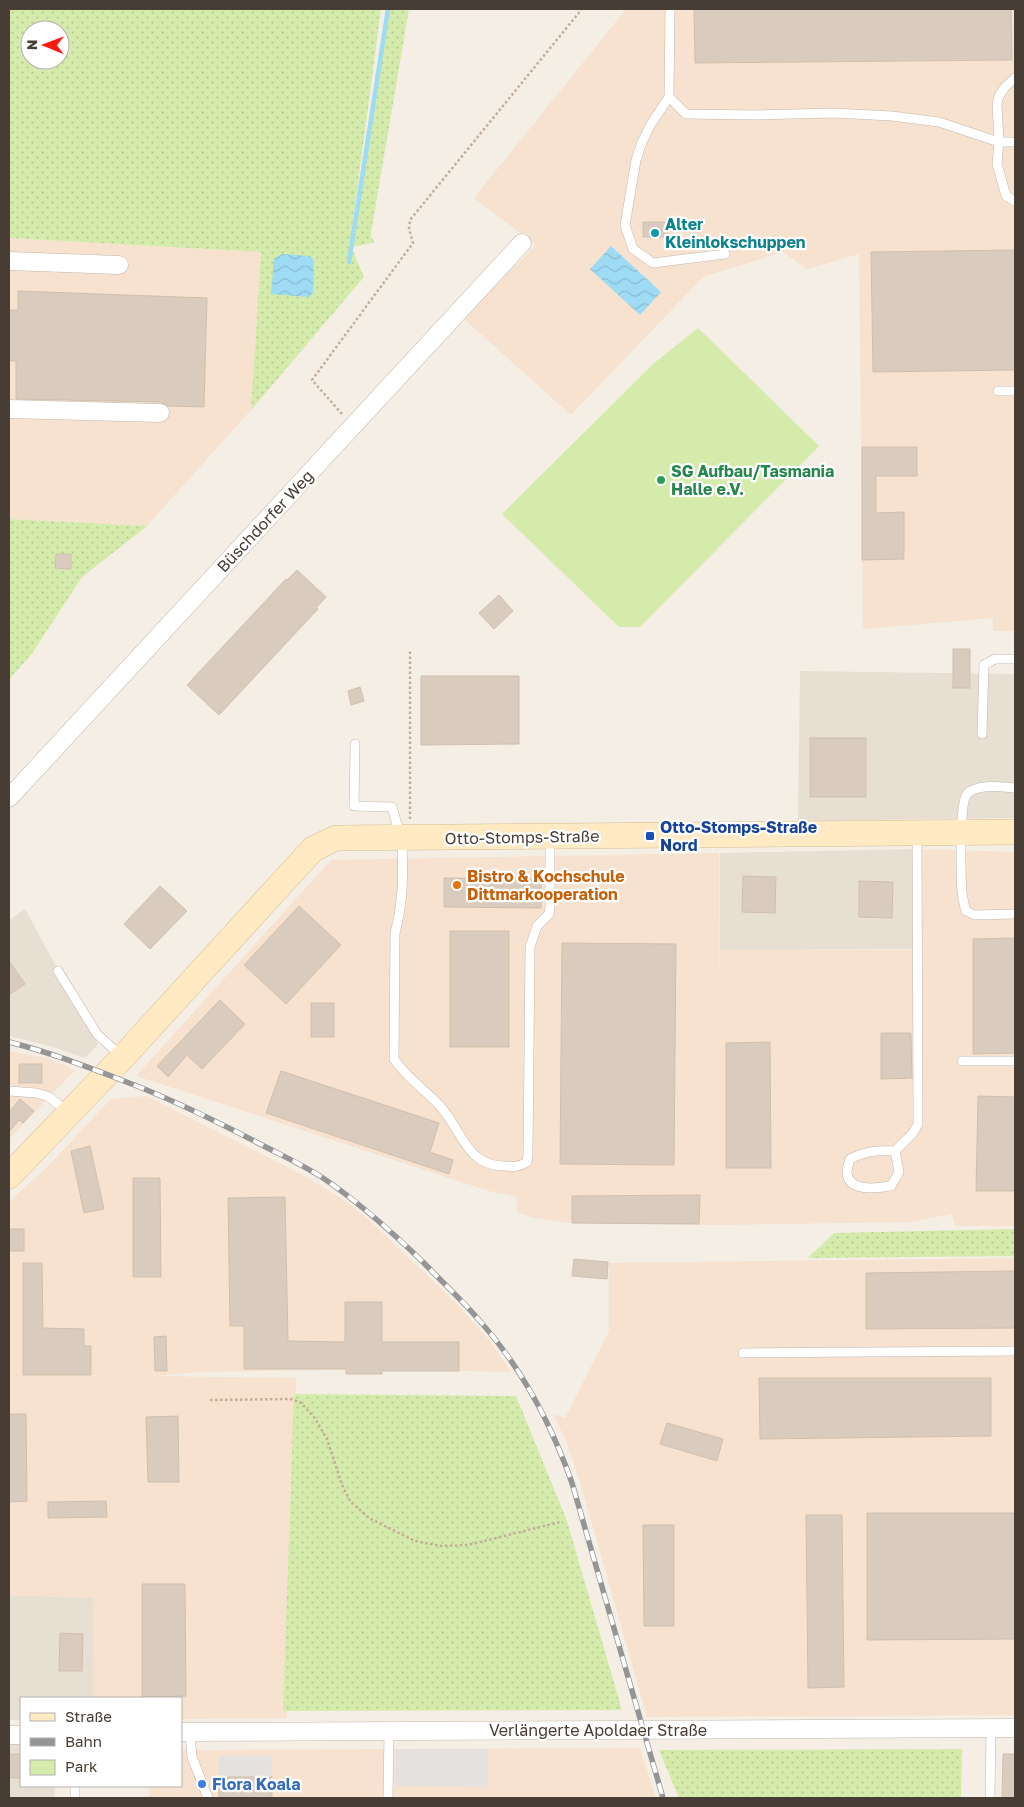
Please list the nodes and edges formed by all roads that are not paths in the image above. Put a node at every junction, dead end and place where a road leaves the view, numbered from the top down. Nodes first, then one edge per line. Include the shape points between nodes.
1 (670, 9) edge
2 (1015, 78) edge
3 (669, 97) junction
4 (999, 142) junction
5 (1015, 142) edge
6 (1015, 201) edge
7 (522, 243) dead end
8 (725, 254) dead end
9 (9, 261) edge
10 (119, 265) dead end
11 (998, 391) dead end
12 (1015, 391) edge
13 (9, 408) edge
14 (160, 413) dead end
15 (1015, 659) edge
16 (982, 734) dead end
17 (355, 744) dead end
18 (1015, 788) edge
19 (9, 798) edge
20 (1015, 832) edge
21 (917, 833) junction
22 (962, 833) junction
23 (550, 836) junction
24 (403, 838) junction
25 (1015, 914) edge
26 (58, 970) dead end
27 (122, 1058) junction
28 (1015, 1061) edge
29 (962, 1062) dead end
30 (9, 1091) edge
31 (70, 1113) junction
32 (895, 1151) junction
33 (9, 1176) edge
34 (1015, 1351) edge
35 (743, 1353) dead end
36 (991, 1728) junction
37 (1015, 1728) edge
38 (389, 1731) junction
39 (186, 1732) edge
40 (208, 1798) edge
41 (388, 1798) edge
42 (990, 1798) edge

1 - 3 lane
2 - 4 lane via 1005,87 997,104
3 - 4 lane via 686,114 892,116 938,122
3 - 8 lane via 651,124 636,160 625,225 633,249 653,263
4 - 5 lane
4 - 6 lane via 998,164 1006,196
7 - 19 street, Büschdorfer Weg
9 - 10 street
11 - 12 lane
13 - 14 street
15 - 16 lane via 995,659 984,665
17 - 24 lane via 354,806 392,807
18 - 22 lane via 980,788 968,792 962,806
20 - 22 street, Otto-Stomps-Straße
21 - 22 street, Otto-Stomps-Straße
21 - 23 street, Otto-Stomps-Straße
21 - 32 lane via 918,1124
22 - 25 lane via 962,894 966,911 974,915
23 - 24 street, Otto-Stomps-Straße
23 - 24 lane via 549,914 537,926 530,946 528,1154 520,1167 492,1166 471,1153 445,1111 404,1074 394,1059 395,933 403,887
24 - 27 street, Otto-Stomps-Straße via 336,838 313,849
26 - 27 lane via 97,1034
27 - 31 street, Otto-Stomps-Straße
28 - 29 lane
30 - 31 lane via 47,1096
31 - 33 street, Otto-Stomps-Straße
32 - 32 lane via 863,1152 850,1159 847,1172 850,1182 861,1188 892,1186 899,1172
34 - 35 lane
36 - 37 street, Verlängerte Apoldaer Straße
36 - 38 street, Verlängerte Apoldaer Straße
36 - 42 lane
38 - 39 street, Verlängerte Apoldaer Straße
38 - 41 lane
39 - 40 lane

